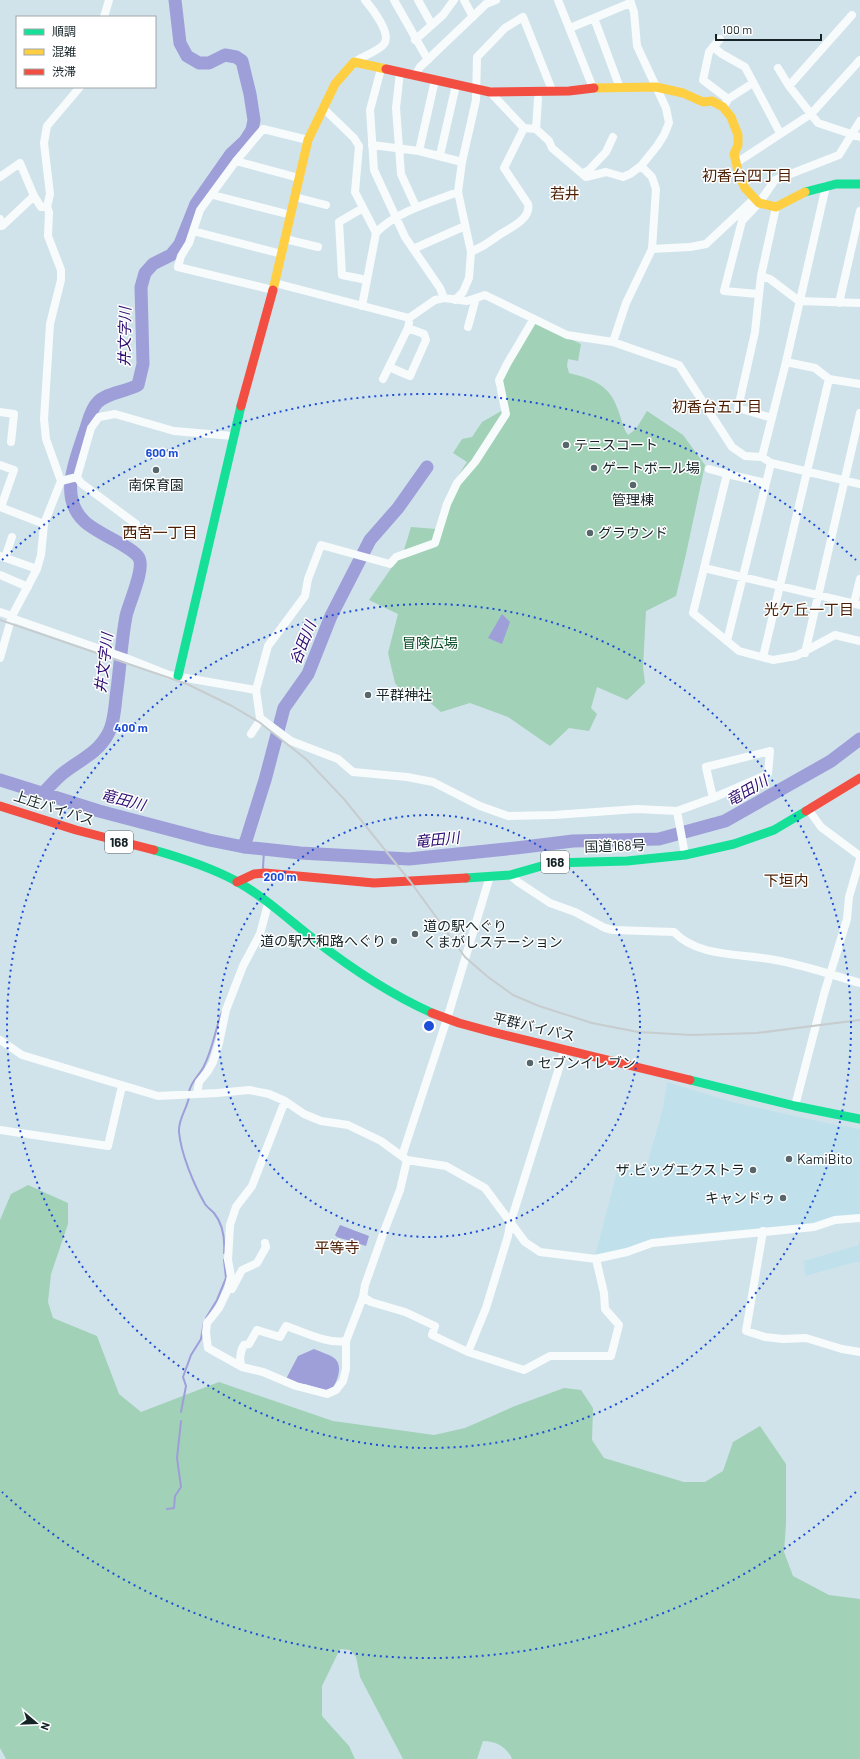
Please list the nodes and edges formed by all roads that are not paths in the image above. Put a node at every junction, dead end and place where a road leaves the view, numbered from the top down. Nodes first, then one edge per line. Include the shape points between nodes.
1 (109, 0) edge
2 (365, 0) edge
3 (394, 0) edge
4 (418, 0) edge
5 (441, 0) edge
6 (454, 0) edge
7 (464, 0) edge
8 (496, 0) edge
9 (558, 0) edge
10 (630, 2) edge
11 (446, 9) junction
12 (852, 15) dead end
13 (104, 16) edge
14 (473, 17) junction
15 (594, 18) junction
16 (432, 25) junction
17 (570, 28) junction
18 (720, 39) dead end
19 (415, 40) junction
20 (713, 47) junction
21 (428, 60) junction
22 (860, 60) edge
23 (354, 62) junction
24 (778, 68) dead end
25 (381, 69) junction
26 (400, 72) junction
27 (415, 75) junction
28 (435, 80) junction
29 (753, 82) junction
30 (456, 85) junction
31 (789, 86) junction
32 (79, 88) edge
33 (593, 88) junction
34 (620, 88) junction
35 (656, 88) junction
36 (552, 90) junction
37 (478, 91) junction
38 (490, 92) junction
39 (538, 99) dead end
40 (725, 103) junction
41 (323, 108) junction
42 (811, 114) junction
43 (860, 121) edge
44 (524, 128) junction
45 (536, 130) junction
46 (780, 133) junction
47 (851, 135) junction
48 (613, 137) dead end
49 (860, 137) edge
50 (308, 140) junction
51 (372, 145) junction
52 (399, 147) junction
53 (419, 150) junction
54 (440, 155) junction
55 (236, 161) junction
56 (462, 162) junction
57 (736, 163) junction
58 (641, 166) junction
59 (583, 173) junction
60 (0, 177) edge
61 (300, 178) junction
62 (860, 184) edge
63 (826, 186) junction
64 (458, 192) junction
65 (212, 195) junction
66 (34, 196) junction
67 (295, 197) junction
68 (756, 201) junction
69 (326, 205) dead end
70 (47, 207) junction
71 (776, 207) junction
72 (363, 208) junction
73 (416, 208) junction
74 (860, 211) edge
75 (291, 215) junction
76 (397, 218) junction
77 (0, 219) edge
78 (465, 226) junction
79 (193, 231) junction
80 (376, 233) junction
81 (285, 239) junction
82 (318, 247) dead end
83 (413, 249) junction
84 (652, 249) junction
85 (471, 252) junction
86 (282, 254) junction
87 (761, 276) junction
88 (367, 280) junction
89 (274, 287) junction
90 (758, 294) junction
91 (444, 298) junction
92 (476, 298) junction
93 (455, 300) junction
94 (800, 301) junction
95 (839, 303) junction
96 (860, 303) edge
97 (362, 306) junction
98 (409, 318) junction
99 (533, 320) junction
100 (468, 327) dead end
101 (408, 328) junction
102 (613, 342) junction
103 (786, 362) junction
104 (389, 367) junction
105 (383, 379) dead end
106 (829, 379) junction
107 (860, 384) edge
108 (0, 412) edge
109 (860, 413) edge
110 (772, 418) junction
111 (233, 436) junction
112 (11, 442) dead end
113 (762, 457) junction
114 (771, 463) junction
115 (0, 465) edge
116 (709, 469) dead end
117 (807, 471) junction
118 (727, 474) junction
119 (69, 479) junction
120 (845, 480) junction
121 (766, 483) junction
122 (860, 484) edge
123 (1, 507) edge
124 (44, 524) junction
125 (136, 524) dead end
126 (12, 537) dead end
127 (2, 557) edge
128 (704, 568) junction
129 (37, 569) junction
130 (0, 575) edge
131 (743, 577) junction
132 (860, 579) edge
133 (779, 586) junction
134 (28, 587) junction
135 (817, 595) junction
136 (857, 604) edge
137 (0, 612) edge
138 (12, 616) junction
139 (4, 629) edge
140 (727, 641) junction
141 (860, 641) edge
142 (805, 652) junction
143 (763, 657) junction
144 (0, 658) edge
145 (178, 676) junction
146 (256, 690) junction
147 (262, 719) junction
148 (251, 734) dead end
149 (860, 778) edge
150 (713, 798) junction
151 (0, 806) edge
152 (677, 810) junction
153 (808, 810) junction
154 (685, 855) junction
155 (860, 858) edge
156 (510, 875) junction
157 (490, 876) junction
158 (237, 882) junction
159 (268, 904) junction
160 (830, 974) junction
161 (860, 983) edge
162 (447, 1019) junction
163 (0, 1040) edge
164 (565, 1049) junction
165 (122, 1086) junction
166 (192, 1094) junction
167 (285, 1101) junction
168 (795, 1106) junction
169 (860, 1119) edge
170 (0, 1130) edge
171 (405, 1158) junction
172 (860, 1218) edge
173 (510, 1224) junction
174 (763, 1231) junction
175 (265, 1243) dead end
176 (595, 1259) junction
177 (232, 1289) dead end
178 (363, 1298) junction
179 (346, 1341) junction
180 (468, 1352) junction
181 (860, 1352) edge
182 (242, 1367) junction

1 - 13 street
2 - 23 street via 385,31 386,38 384,44
3 - 19 street
4 - 16 street
5 - 11 street
6 - 11 street
7 - 14 street
8 - 14 street via 486,4
9 - 17 street
10 - 15 street
10 - 35 street via 634,12 636,46
11 - 16 street
12 - 31 street
14 - 21 street
15 - 17 street
15 - 34 street
16 - 19 street
17 - 33 street
18 - 20 street
19 - 21 street
20 - 29 street via 744,67
20 - 40 street via 709,52 703,80
21 - 27 street
22 - 42 street
23 - 25 main road
23 - 41 main road via 335,84
24 - 31 street
25 - 26 main road
25 - 51 street via 370,110
26 - 27 main road
26 - 52 street via 396,108
27 - 28 main road
28 - 30 main road
28 - 53 street
29 - 40 street
29 - 46 street
30 - 37 main road
30 - 54 street
31 - 42 street
32 - 70 street via 47,126 44,143 50,194
33 - 34 main road
33 - 36 main road
34 - 35 main road
35 - 40 main road via 683,93 703,102
35 - 58 street via 666,108 669,123 664,135
36 - 37 street via 523,17 505,28 477,57
36 - 38 main road
37 - 38 main road
37 - 56 street
38 - 44 street
39 - 45 street
40 - 57 main road via 738,134 738,145 734,154
41 - 50 main road
41 - 72 street via 359,146 355,192
42 - 46 street
42 - 47 street via 818,123
43 - 47 street
44 - 45 street
44 - 85 street via 504,168 529,208 526,215 508,232
45 - 59 street via 549,141 552,148
46 - 57 street
47 - 49 street
47 - 68 street via 839,155 775,180
48 - 59 street via 606,152
50 - 55 street via 263,129
50 - 61 main road
51 - 52 street
51 - 76 street via 374,170
52 - 53 street
52 - 73 street via 401,174
53 - 54 street
54 - 56 street
55 - 61 street
55 - 65 street
56 - 64 street
57 - 68 main road via 745,188
58 - 59 street via 624,177 606,172 586,176
58 - 84 street via 652,177 656,189
60 - 66 street via 20,163
61 - 67 main road
62 - 63 main road
63 - 71 main road via 805,192
63 - 94 street
64 - 73 street
64 - 78 street
65 - 75 street
65 - 79 street via 200,210
66 - 70 street via 41,207
66 - 77 street via 2,226
67 - 69 street
67 - 75 main road
68 - 71 main road
68 - 84 street via 706,244
68 - 90 street via 742,221 724,291
70 - 119 street via 48,236 61,270 61,280 50,324 44,419 46,439
71 - 87 street
72 - 80 street
72 - 88 street via 338,222 342,275
73 - 76 street
74 - 95 street
75 - 81 main road
76 - 80 street
76 - 83 street
78 - 83 street
78 - 85 street
79 - 86 street
79 - 89 street via 178,267
80 - 88 street
81 - 82 street
81 - 86 main road
83 - 91 street
84 - 102 street via 626,303
85 - 93 street via 469,278 463,292
86 - 89 main road
87 - 90 street
87 - 94 street via 770,279
88 - 97 street
89 - 97 street
89 - 111 main road
90 - 110 street via 755,332 738,408
91 - 93 street
91 - 98 street via 435,300
92 - 93 street via 468,301
92 - 99 street via 485,295
92 - 100 street
94 - 95 street
94 - 103 street
95 - 96 street
97 - 98 street
98 - 101 street
99 - 102 street via 567,335
99 - 146 street via 499,380 506,414 475,462 457,483 447,504 435,543 396,557 390,564 320,545 305,596 268,646
101 - 104 street
101 - 104 street via 424,334 426,340 410,376
102 - 113 street via 679,365 732,447 745,456
103 - 106 street via 815,368
103 - 110 street
104 - 105 street
106 - 107 street
106 - 117 street
108 - 112 street via 14,414
109 - 120 street
110 - 113 street
111 - 119 street via 174,431 115,414 99,417 91,428
111 - 145 main road
113 - 114 street
114 - 117 street
114 - 121 street
115 - 123 street via 14,470
116 - 118 street
117 - 120 street
117 - 133 street
118 - 121 street
118 - 128 street
119 - 124 street
119 - 125 street via 81,483
120 - 122 street
120 - 135 street
121 - 131 street
123 - 124 street
124 - 129 street
126 - 127 street
127 - 129 street
128 - 131 street
128 - 140 street via 693,613
129 - 134 street
130 - 134 street
131 - 133 street
131 - 140 street
132 - 136 street
133 - 135 street
133 - 143 street
134 - 138 street
135 - 136 street
135 - 142 street
137 - 138 street
138 - 139 street
138 - 145 street via 169,675
139 - 144 street
140 - 143 street via 739,651
141 - 142 street via 835,635
142 - 143 street via 773,660
145 - 146 street
146 - 147 street
147 - 148 street
147 - 152 street via 291,741 338,759 353,772 433,782 508,816 637,809
149 - 153 main road, 国道168号 / 168
150 - 150 street via 768,774 770,751 706,767
150 - 152 street
151 - 158 main road, 上庄バイパス / 168 via 99,837 194,862
152 - 154 street
153 - 154 main road, 国道168号 / 168 via 774,830 734,844
153 - 155 street via 821,827
154 - 156 main road, 国道168号 / 168 via 627,861 552,863
155 - 160 street via 849,897 847,919
156 - 157 main road, 国道168号 / 168
156 - 160 street via 550,903 575,912 605,928 674,932 702,950 775,960
157 - 158 main road, 国道168号 / 168 via 374,883 265,873 254,874
157 - 162 street
158 - 159 main road, 平群バイパス / 168
159 - 162 main road, 平群バイパス / 168 via 369,978 410,1002
159 - 166 street via 260,934 243,966 226,1010 213,1062
160 - 161 street
160 - 168 street
162 - 164 main road, 平群バイパス / 168
162 - 171 street
163 - 165 street via 22,1055
164 - 168 main road, 平群バイパス / 168
164 - 173 street
165 - 166 street via 158,1096
165 - 170 street via 108,1146
166 - 167 street via 249,1090 269,1094
167 - 171 street via 304,1114 321,1121 348,1125 381,1141
167 - 182 street via 252,1186 236,1206 230,1225 228,1260 231,1276 228,1289 207,1323 208,1348
168 - 169 main road, 平群バイパス / 168
171 - 173 street via 446,1166 485,1188
171 - 178 street via 400,1190
172 - 174 street via 835,1220 814,1227
173 - 176 street via 525,1242 540,1252
173 - 180 street via 486,1308
174 - 176 street via 652,1243
174 - 181 street via 746,1331 783,1339 806,1338
175 - 177 street via 266,1247 257,1264 242,1270
176 - 180 street via 604,1293 605,1309 619,1325 611,1356 550,1356 524,1370
178 - 179 street
178 - 180 street via 405,1312 435,1326 432,1335
179 - 182 street via 323,1338 286,1326 280,1337 257,1330 249,1344 242,1348
179 - 182 street via 346,1369 343,1380 336,1390 327,1394

